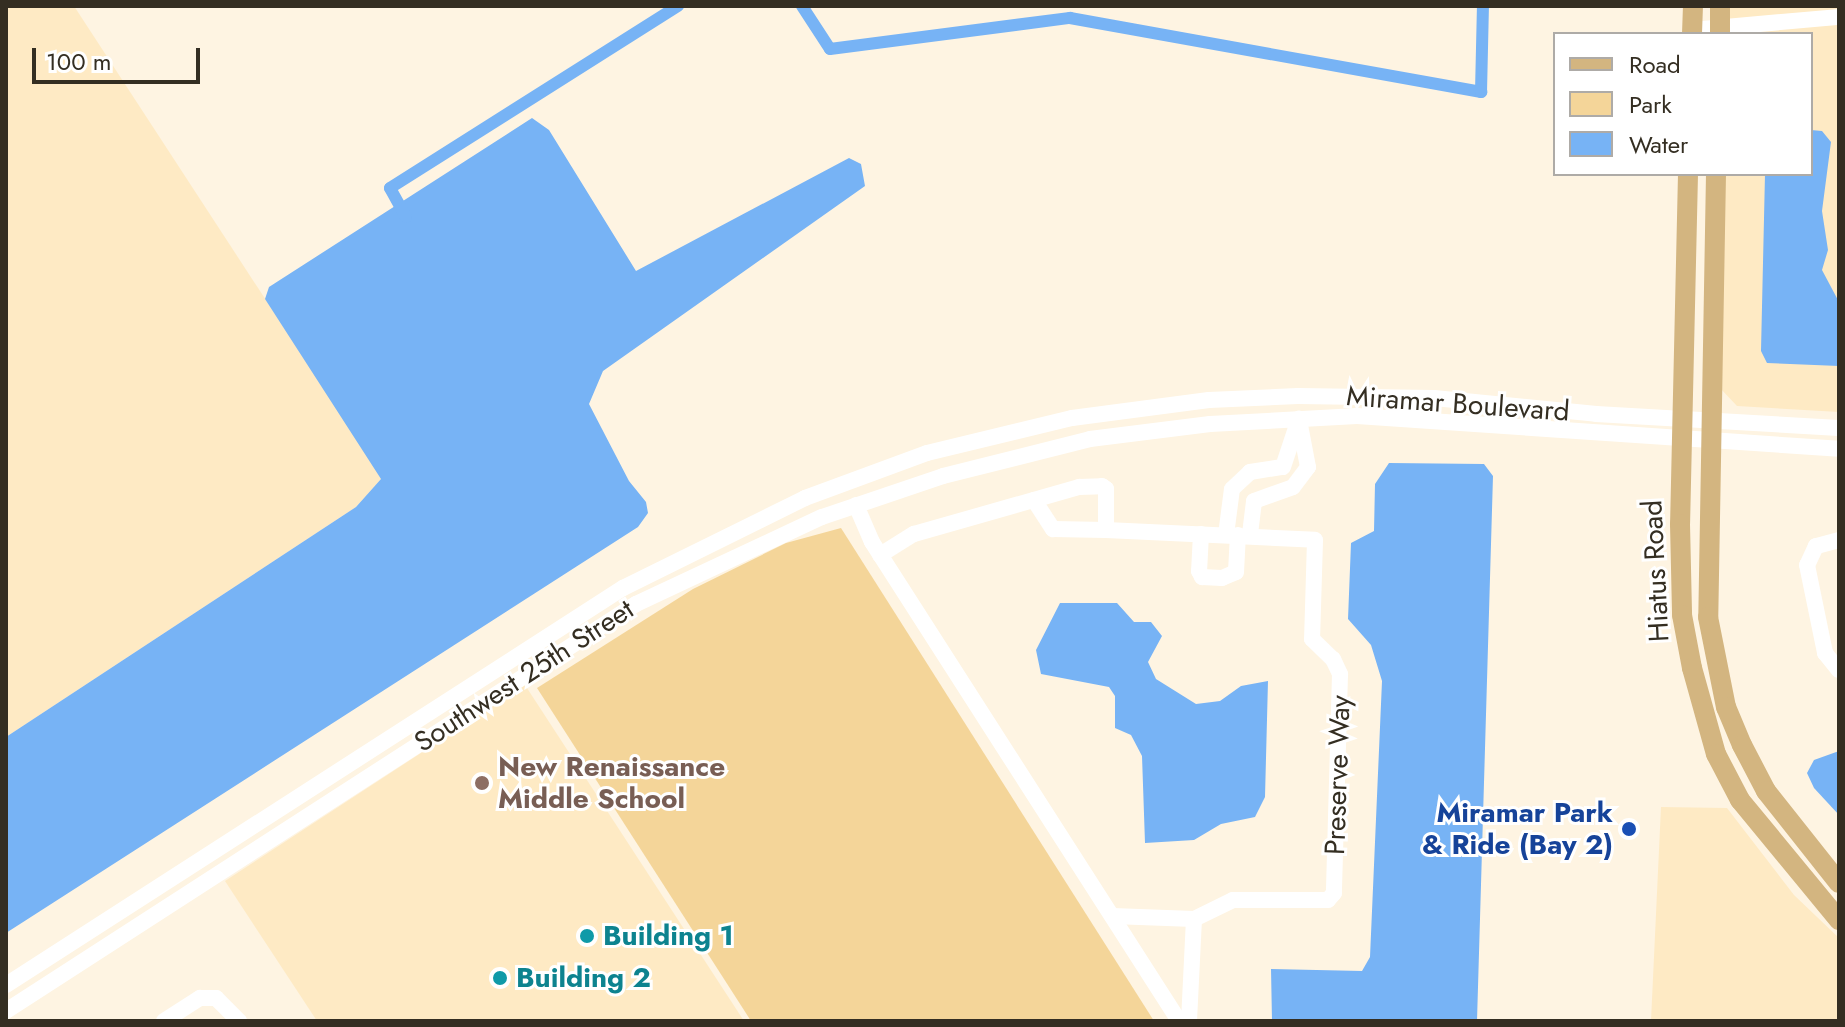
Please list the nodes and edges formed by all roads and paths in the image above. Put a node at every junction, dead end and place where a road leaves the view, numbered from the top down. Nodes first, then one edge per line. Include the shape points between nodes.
1 (1693, 6) edge
2 (1720, 6) edge
3 (1839, 17) edge
4 (1720, 31) edge
5 (1692, 32) edge
6 (1688, 176) edge
7 (1716, 176) edge
8 (1681, 415) junction
9 (1711, 417) junction
10 (1077, 418) joint
11 (1299, 419) junction
12 (1839, 428) edge
13 (1090, 439) joint
14 (1680, 439) junction
15 (1711, 441) junction
16 (1839, 449) edge
17 (1034, 500) junction
18 (856, 505) junction
19 (1106, 530) junction
20 (1201, 534) junction
21 (1238, 535) junction
22 (1839, 540) edge
23 (880, 555) junction
24 (1839, 670) edge
25 (1805, 842) junction
26 (1785, 858) junction
27 (1839, 883) edge
28 (1112, 916) junction
29 (1194, 919) junction
30 (1839, 920) edge
31 (6, 985) edge
32 (6, 1011) edge
33 (164, 1021) edge
34 (239, 1021) edge
35 (1179, 1021) edge
36 (1189, 1021) edge

1 - 5 main road
2 - 4 main road
3 - 4 street
4 - 5 street
6 - 8 main road, Hiatus Road
7 - 9 main road, Hiatus Road
8 - 9 street, Miramar Boulevard
8 - 10 street, Miramar Boulevard via 1596,414 1356,395 1209,400
8 - 14 main road, Hiatus Road
9 - 12 street, Miramar Boulevard
9 - 15 main road, Hiatus Road
10 - 31 street, Southwest 25th Street via 927,453 805,498 623,588
11 - 13 street, Miramar Boulevard
11 - 14 street, Miramar Boulevard via 1491,422
11 - 21 street via 1308,467 1293,487 1254,501
11 - 21 street via 1283,467 1250,472 1232,489
13 - 18 street, Southwest 25th Street via 943,476
14 - 15 street, Miramar Boulevard
14 - 26 main road, Hiatus Road via 1682,615 1701,710 1740,800
15 - 16 street, Miramar Boulevard
15 - 25 main road, Hiatus Road via 1708,617 1726,707 1766,791
17 - 19 street, Preserve Way via 1053,529
17 - 19 street via 1102,486
17 - 23 street via 914,534
18 - 23 street
18 - 32 street, Southwest 25th Street via 719,562 636,604
19 - 20 street, Preserve Way
20 - 21 street, Preserve Way
20 - 21 street via 1202,577 1222,578 1236,572
21 - 29 street, Preserve Way via 1315,540 1312,639 1340,674 1334,893 1328,900 1233,900
22 - 24 street via 1816,546 1807,565 1825,653
23 - 28 street
25 - 26 main road
25 - 27 main road, Hiatus Road
26 - 30 main road, Hiatus Road
28 - 29 street, Preserve Way
28 - 35 street
29 - 36 street
33 - 34 street via 200,998 216,998

